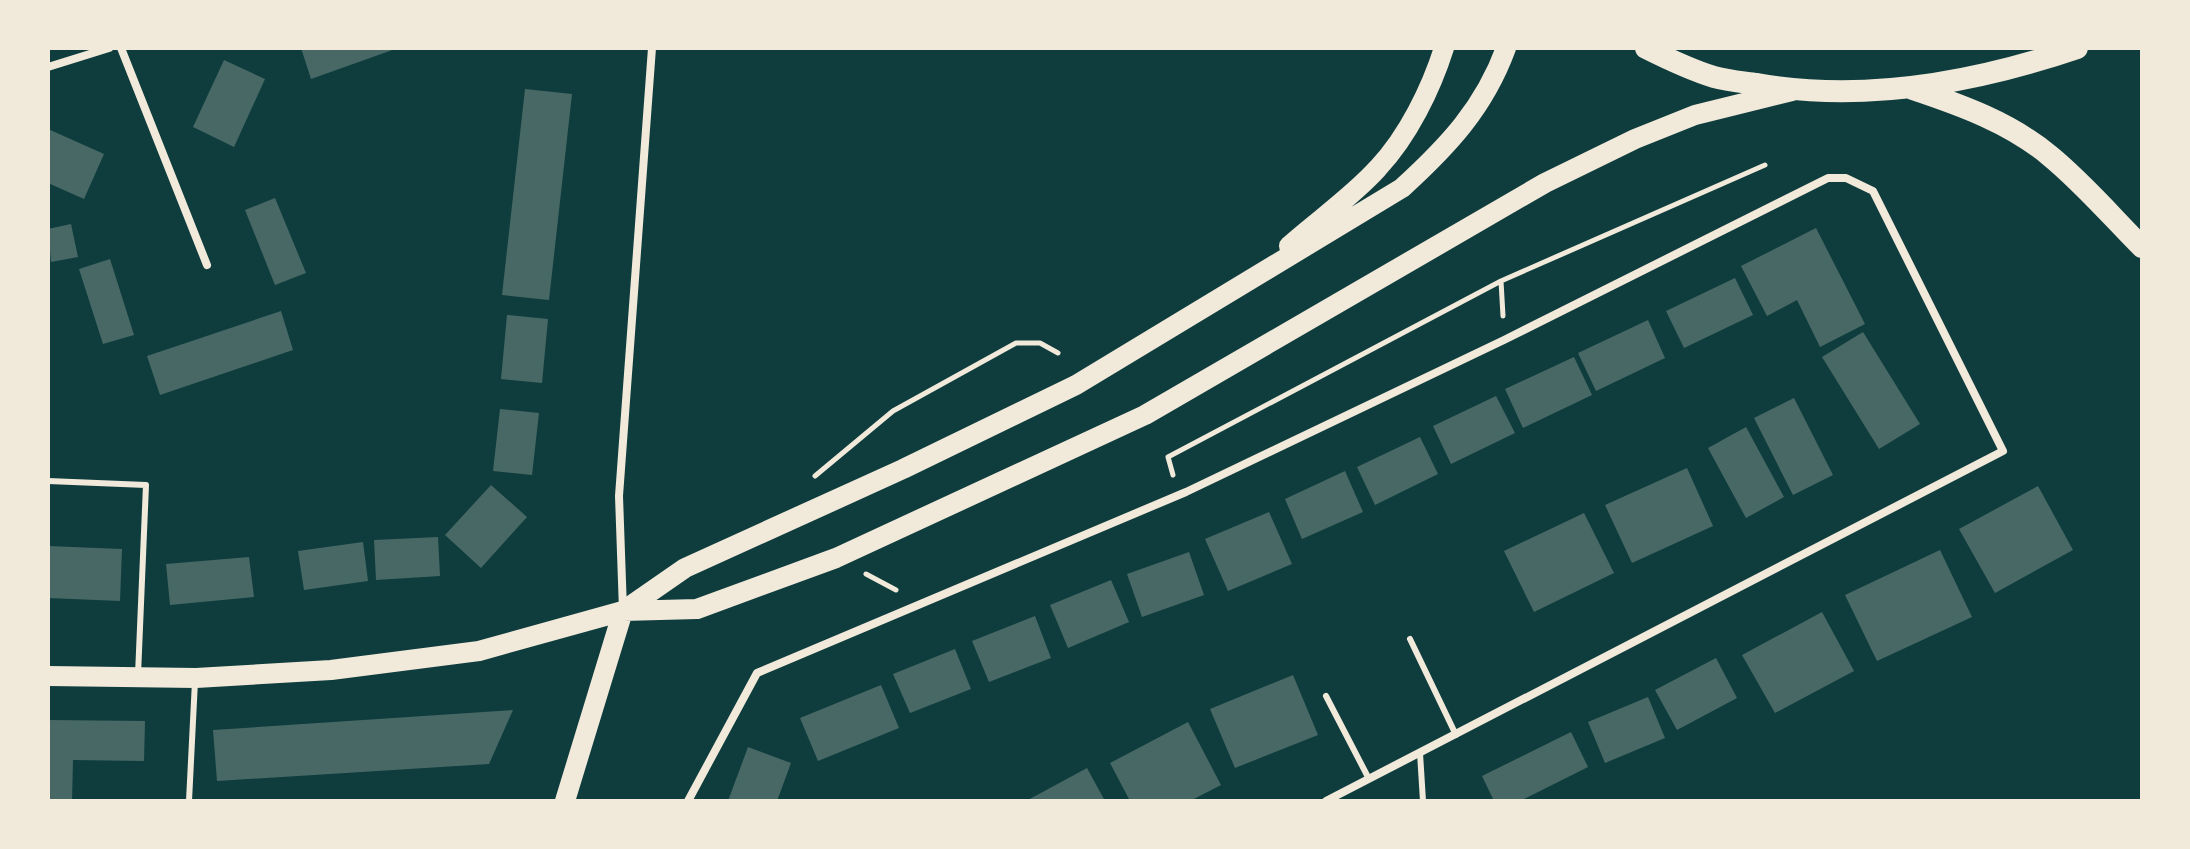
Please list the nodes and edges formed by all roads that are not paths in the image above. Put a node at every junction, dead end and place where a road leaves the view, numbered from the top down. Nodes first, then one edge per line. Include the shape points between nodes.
1 (109, 48) edge
2 (121, 48) edge
3 (652, 48) edge
4 (1444, 48) edge
5 (1506, 48) edge
6 (1646, 48) edge
7 (2077, 48) edge
8 (48, 67) edge
9 (1912, 88) junction
10 (1792, 91) junction
11 (2142, 247) edge
12 (207, 265) dead end
13 (1240, 288) junction
14 (48, 481) edge
15 (623, 611) junction
16 (1410, 639) dead end
17 (48, 676) edge
18 (138, 677) junction
19 (196, 678) junction
20 (1326, 696) dead end
21 (1456, 735) junction
22 (1420, 753) junction
23 (1369, 779) junction
24 (189, 801) edge
25 (565, 801) edge
26 (688, 801) edge
27 (1326, 801) edge
28 (1423, 801) edge

1 - 8 street
2 - 12 street
3 - 15 street via 619,496
4 - 13 main road via 1427,91 1379,168
5 - 13 main road via 1473,114 1402,188
6 - 10 highway via 1715,77
7 - 9 highway
9 - 10 highway
9 - 11 highway via 2017,133 2050,156
10 - 15 main road via 1695,115 1635,139 1545,183 1145,415 836,558 697,609
13 - 15 main road via 1076,385 685,568
14 - 18 lane via 146,485
15 - 19 main road via 479,651 331,670
15 - 25 main road
16 - 21 lane
17 - 18 main road
18 - 19 main road
19 - 24 lane
20 - 23 lane
21 - 22 street
21 - 26 street via 2003,451 1873,191 1846,178 1828,178 1186,492 757,673
22 - 23 street
22 - 28 lane
23 - 27 street

